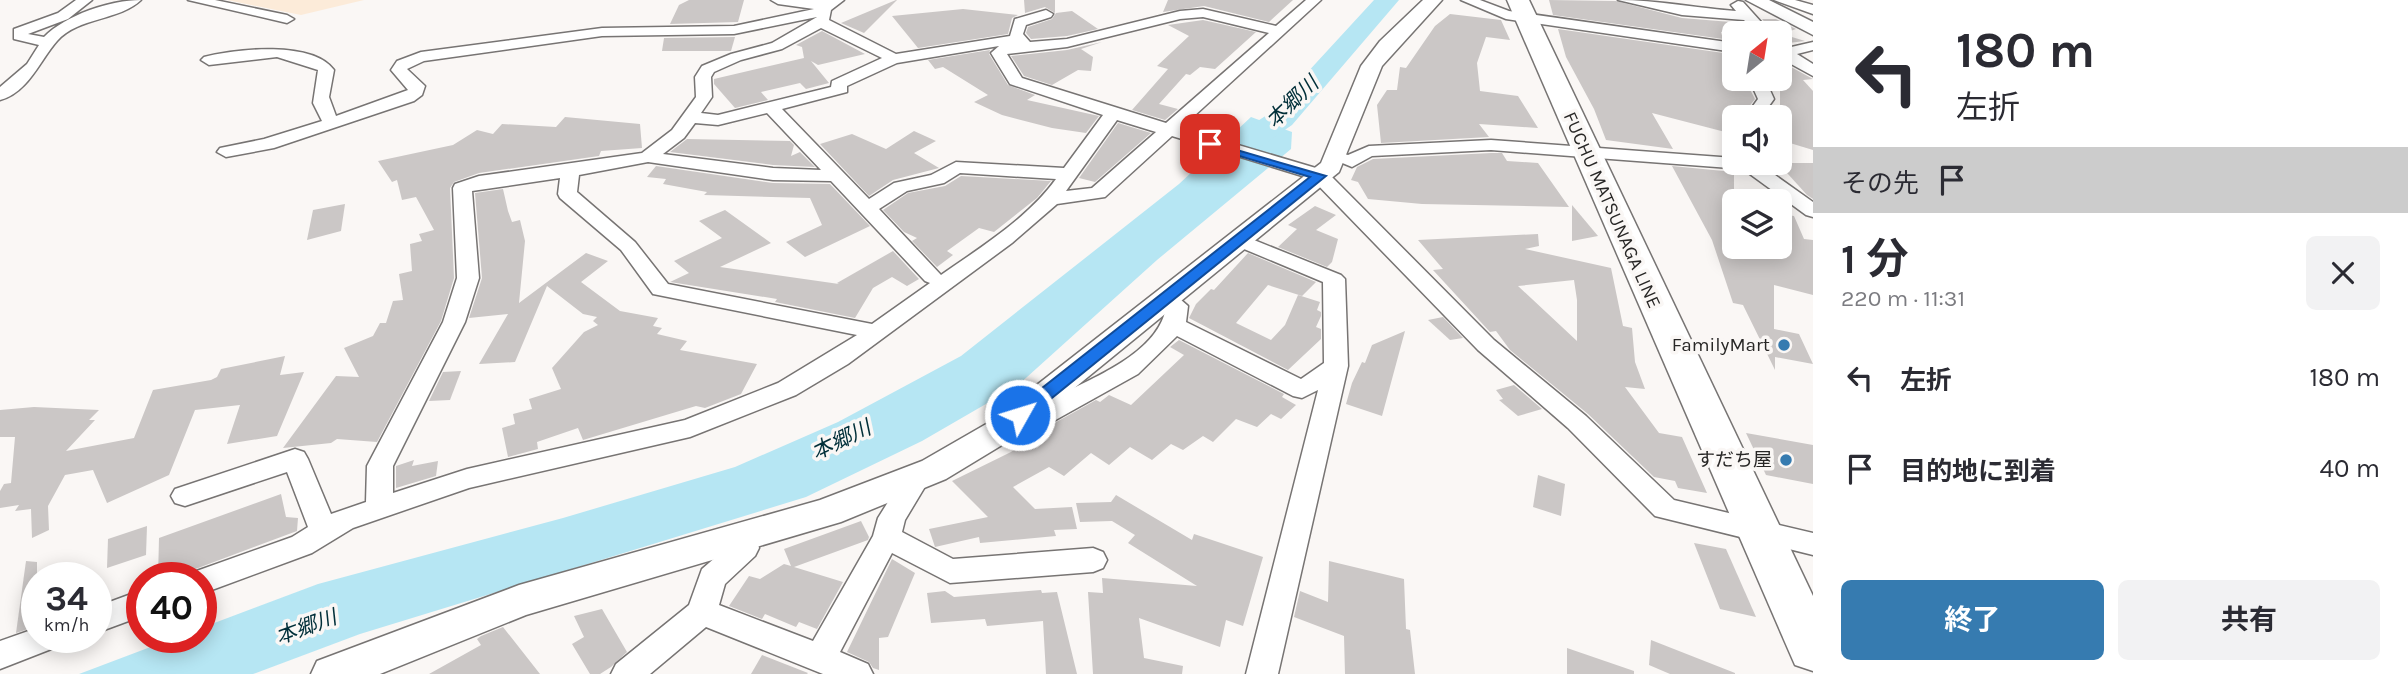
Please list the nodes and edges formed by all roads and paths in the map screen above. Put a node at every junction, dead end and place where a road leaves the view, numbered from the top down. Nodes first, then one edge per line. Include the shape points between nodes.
1 (85, 0) edge
2 (134, 0) edge
3 (195, 0) edge
4 (778, 0) edge
5 (1314, 0) edge
6 (1433, 0) edge
7 (1468, 0) edge
8 (1625, 0) edge
9 (1734, 0) edge
10 (1781, 0) edge
11 (1752, 8) edge
12 (1522, 9) edge
13 (827, 10) edge
14 (1813, 10) edge
15 (1046, 14) dead end
16 (1813, 29) edge
17 (1279, 31) junction
18 (19, 32) junction
19 (2, 39) dead end
20 (47, 42) junction
21 (1022, 43) junction
22 (1722, 46) edge
23 (1813, 46) edge
24 (1792, 51) edge
25 (278, 52) junction
26 (893, 59) junction
27 (1792, 59) edge
28 (209, 61) dead end
29 (1813, 71) edge
30 (0, 95) edge
31 (771, 107) junction
32 (1114, 112) junction
33 (690, 117) junction
34 (331, 121) junction
35 (1178, 134) junction
36 (226, 152) dead end
37 (1586, 153) junction
38 (648, 157) junction
39 (1722, 161) edge
40 (1328, 166) junction
41 (570, 171) junction
42 (1070, 174) junction
43 (1764, 175) edge
44 (837, 176) junction
45 (1051, 199) junction
46 (867, 208) junction
47 (1813, 211) edge
48 (1005, 239) junction
49 (1239, 240) junction
50 (932, 277) junction
51 (1170, 312) junction
52 (876, 332) junction
53 (1336, 366) junction
54 (908, 480) junction
55 (184, 496) dead end
56 (379, 508) junction
57 (1758, 529) junction
58 (324, 532) junction
59 (744, 536) junction
60 (887, 537) junction
61 (1813, 544) edge
62 (1093, 560) dead end
63 (217, 576) edge
64 (702, 612) junction
65 (21, 647) edge
66 (1813, 649) edge
67 (0, 655) edge
68 (820, 658) junction
69 (332, 674) edge
70 (627, 674) edge
71 (857, 674) edge
72 (1262, 674) edge

1 - 18 street via 63,16
2 - 20 street via 75,22
3 - 25 street via 287,19 278,22
4 - 13 street
5 - 17 street
6 - 40 street via 1381,52 1364,78 1345,142
7 - 12 street via 1493,12
8 - 11 street via 1682,11
9 - 11 street
10 - 14 street
11 - 16 street
12 - 22 street
12 - 37 main road, FUCHU MATSUNAGA LINE
13 - 26 street via 846,36
13 - 33 street via 786,42 708,69 703,77 704,97
13 - 34 street via 734,30 602,32 421,57 402,64 399,70 417,86 408,98
15 - 21 street via 1020,22
17 - 21 street via 1203,13 1067,43
17 - 35 street
18 - 19 street
18 - 20 street via 19,36
20 - 30 street via 33,67
21 - 26 street
21 - 32 street via 999,53 1016,81
23 - 24 street
25 - 28 street
25 - 34 street via 326,70 319,101
26 - 31 street via 838,84 841,89
27 - 29 street
31 - 33 street via 718,120
31 - 44 street
32 - 35 street
32 - 42 street
33 - 38 street via 678,134
34 - 36 street via 268,144
35 - 40 street via 1283,166
35 - 45 street via 1098,193
37 - 39 street
37 - 40 street via 1491,145 1369,151 1352,162
37 - 57 main road, FUCHU MATSUNAGA LINE
38 - 41 street
38 - 44 street via 774,174
40 - 49 street
40 - 57 street via 1486,345 1577,422 1665,509
41 - 52 street via 567,194 628,246 661,289
41 - 56 street via 462,188 468,278 454,322 380,466
42 - 45 street
42 - 46 street via 956,167 936,179 901,187
43 - 47 street
44 - 46 street
45 - 48 street
46 - 50 street
48 - 50 street
48 - 52 street
49 - 51 street
49 - 53 street via 1334,279
50 - 52 street
51 - 53 street via 1302,390
51 - 54 street via 1000,431
52 - 56 street via 840,359 786,389 690,428 467,479
53 - 72 street
54 - 59 street via 828,512
54 - 60 street via 913,485 892,518
55 - 58 street via 295,459
56 - 58 street
57 - 61 street
57 - 66 main road, FUCHU MATSUNAGA LINE
58 - 63 street via 302,545
59 - 64 street via 744,548 712,578
59 - 69 street via 519,601
60 - 62 street via 950,571
60 - 68 street
64 - 68 street
64 - 70 street
65 - 67 street
68 - 71 street

